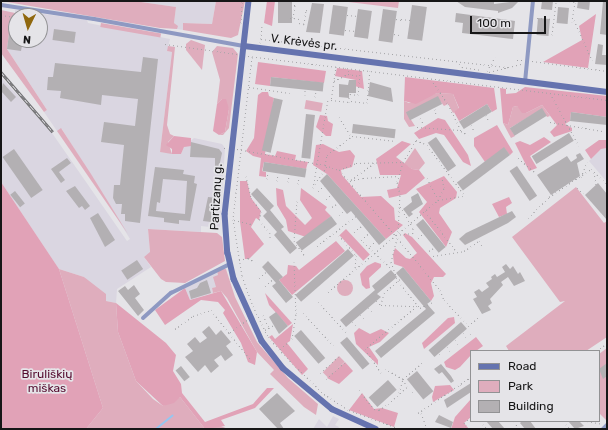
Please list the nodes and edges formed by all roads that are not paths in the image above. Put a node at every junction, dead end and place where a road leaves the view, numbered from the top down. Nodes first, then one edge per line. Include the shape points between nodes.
1 (249, 1) edge
2 (533, 1) edge
3 (1, 5) edge
4 (244, 46) junction
5 (525, 82) junction
6 (607, 92) edge
7 (230, 264) junction
8 (142, 318) dead end
9 (607, 425) edge
10 (376, 429) edge
11 (603, 429) edge

1 - 4 street, Partizanų g.
2 - 5 street via 525,61
3 - 4 street, V. Krėvės pr.
4 - 5 street, V. Krėvės pr.
4 - 7 street, Partizanų g. via 225,214
5 - 6 street, V. Krėvės pr.
7 - 8 street via 172,293
7 - 10 street, Partizanų g. via 249,318 262,341 299,384 332,409
9 - 11 street

